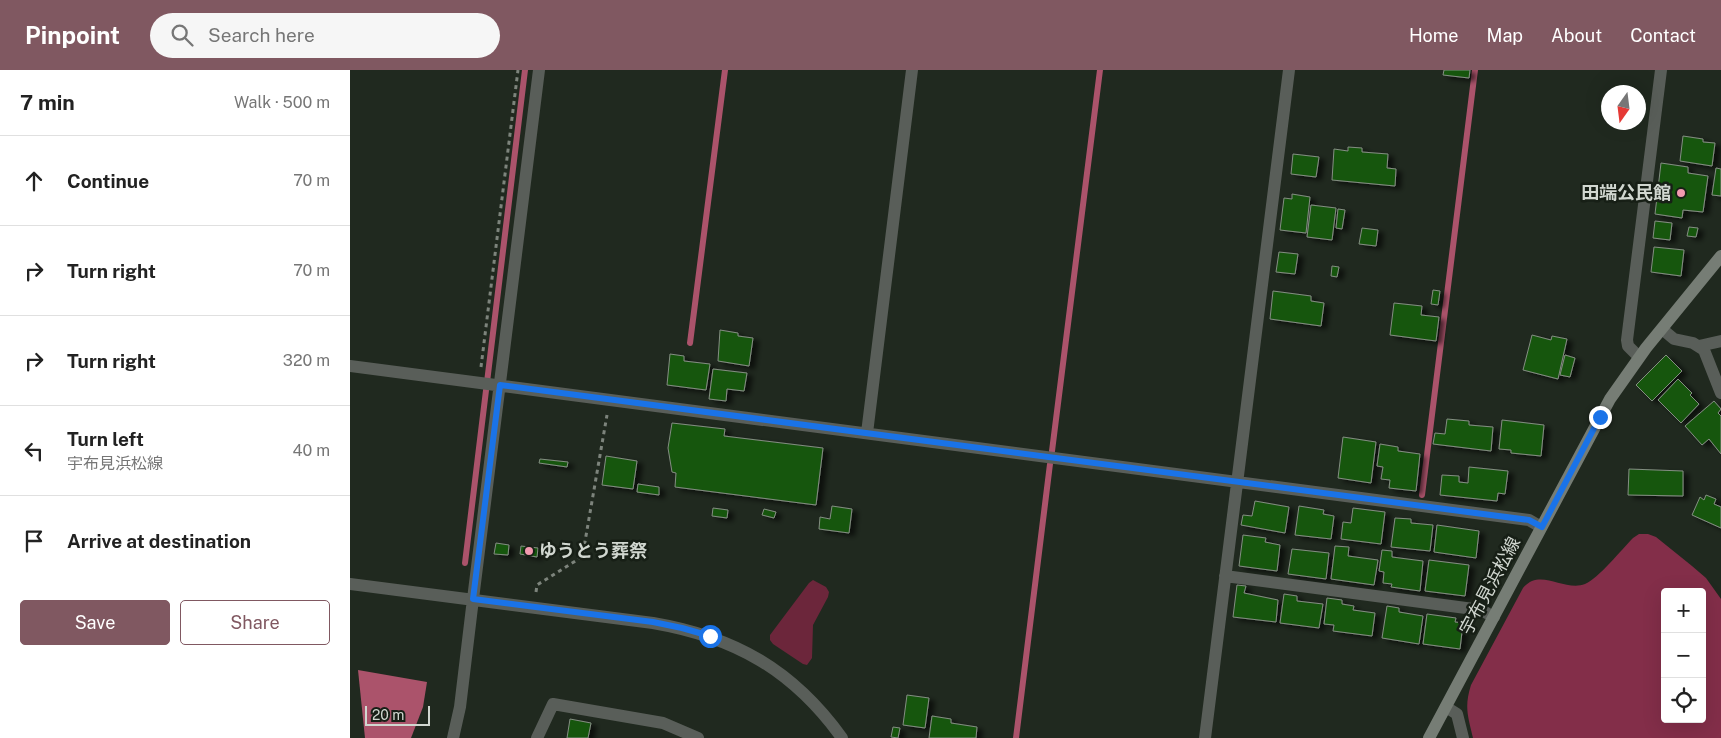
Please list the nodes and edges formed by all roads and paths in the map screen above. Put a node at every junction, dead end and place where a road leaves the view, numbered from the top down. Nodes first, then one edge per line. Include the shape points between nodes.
1 (518, 70) edge
2 (539, 70) edge
3 (912, 70) edge
4 (1289, 70) edge
5 (1661, 70) edge
6 (1721, 256) edge
7 (1662, 329) junction
8 (1721, 341) edge
9 (1699, 346) junction
10 (1639, 357) junction
11 (350, 366) edge
12 (488, 384) junction
13 (1721, 393) edge
14 (609, 400) junction
15 (866, 433) junction
16 (1237, 482) junction
17 (1542, 527) junction
18 (1225, 576) junction
19 (350, 584) edge
20 (536, 593) dead end
21 (473, 599) junction
22 (1494, 617) junction
23 (1446, 707) junction
24 (453, 738) edge
25 (537, 738) edge
26 (698, 738) edge
27 (842, 738) edge
28 (1205, 738) edge
29 (1429, 738) edge
30 (1463, 738) edge

1 - 12 path
2 - 12 street
3 - 15 street
4 - 16 street
5 - 10 street via 1627,340 1628,346
6 - 7 main road, 宇布見浜松線
7 - 9 street via 1674,339
7 - 10 main road, 宇布見浜松線
8 - 9 street
9 - 13 street via 1707,355
10 - 17 main road, 宇布見浜松線 via 1610,399
11 - 12 street
12 - 14 street
12 - 21 street
14 - 15 street
14 - 20 path via 583,554 537,585
15 - 16 street
16 - 17 street via 1529,520
16 - 18 street
17 - 22 main road, 宇布見浜松線
18 - 22 street via 1481,610
18 - 28 street
19 - 21 street
21 - 24 street via 460,707
21 - 27 street via 653,622 710,636 737,647 786,677 828,718
22 - 23 main road, 宇布見浜松線
23 - 29 main road, 宇布見浜松線
23 - 30 street via 1457,714
25 - 26 street via 553,704 663,723

